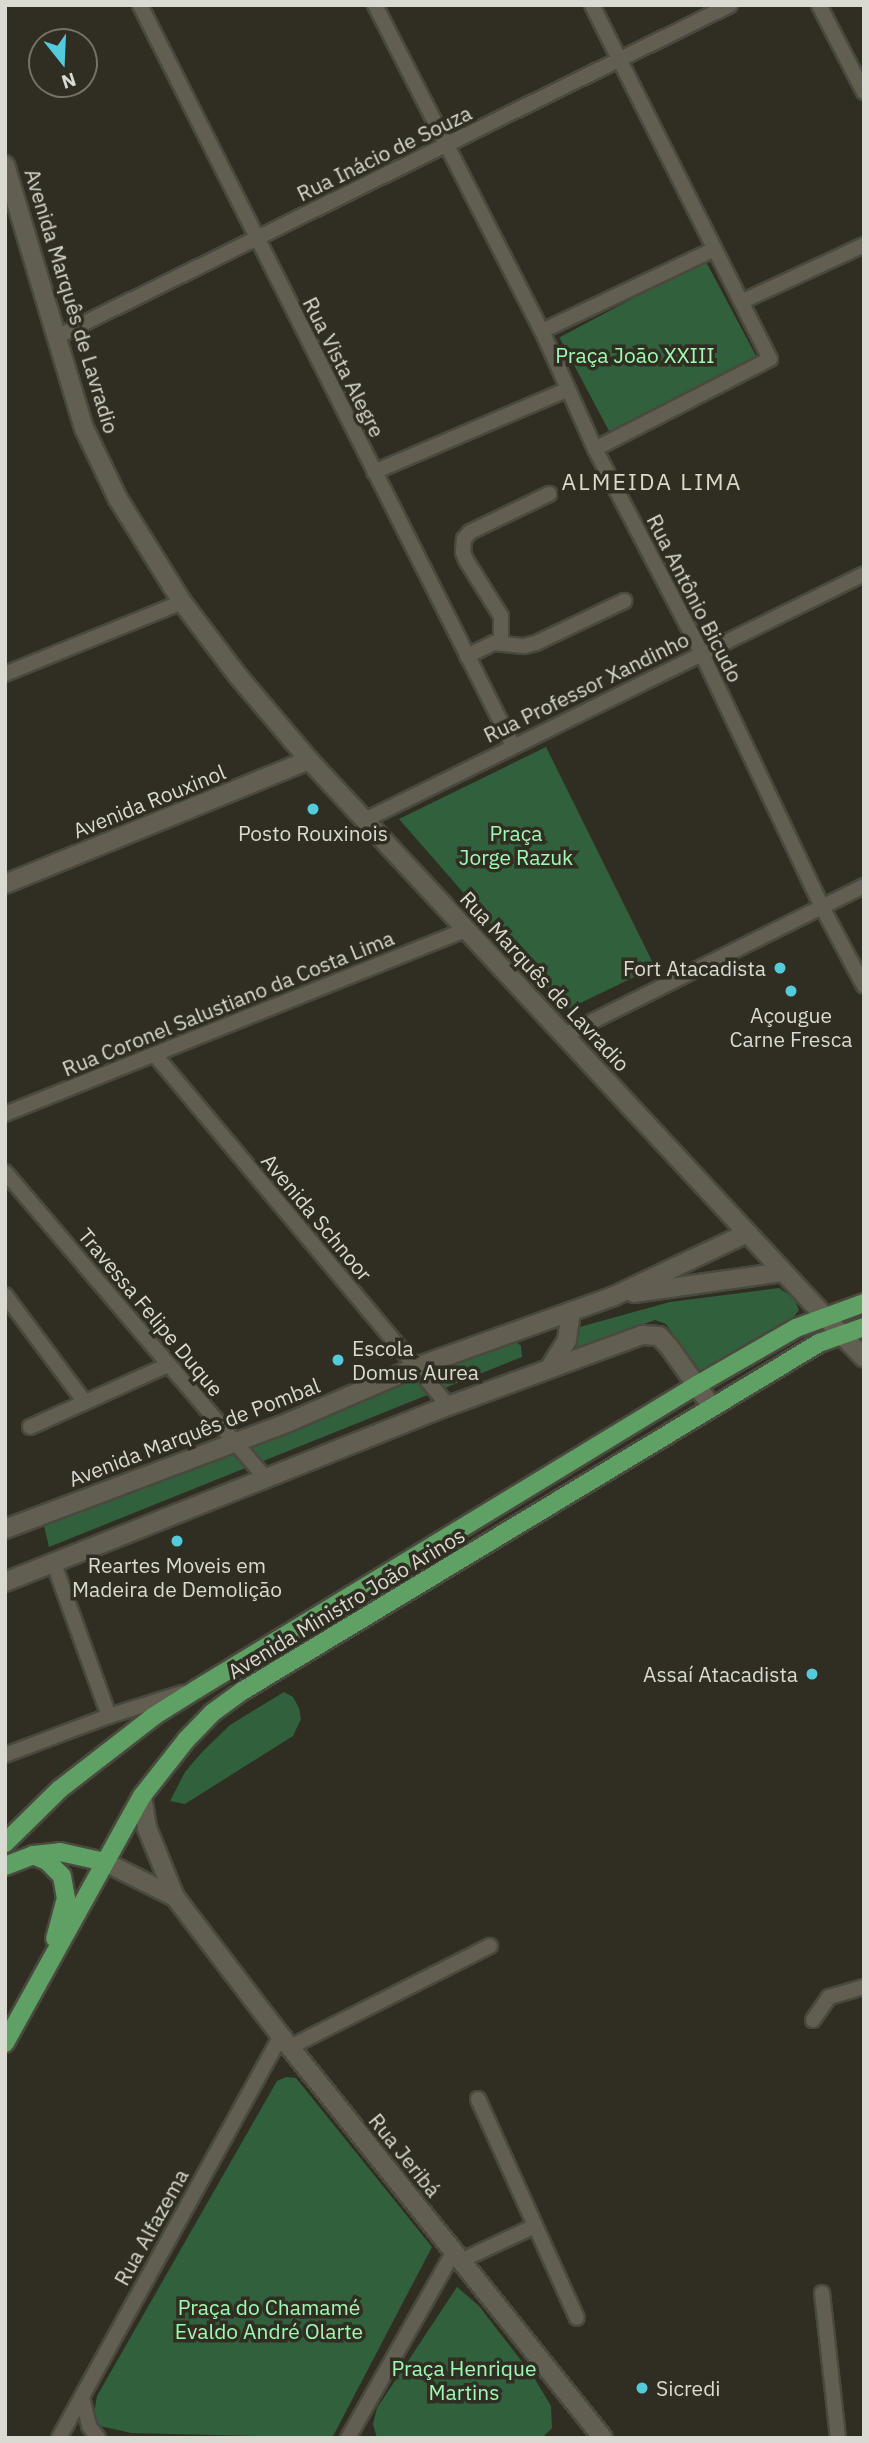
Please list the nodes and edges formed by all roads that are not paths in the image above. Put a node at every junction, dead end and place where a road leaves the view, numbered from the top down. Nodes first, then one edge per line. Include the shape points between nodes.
1 (140, 5) edge
2 (374, 5) edge
3 (592, 5) edge
4 (730, 5) edge
5 (819, 5) edge
6 (619, 59) junction
7 (864, 92) edge
8 (445, 147) junction
9 (5, 165) edge
10 (256, 239) junction
11 (864, 245) edge
12 (715, 249) junction
13 (743, 301) junction
14 (542, 331) junction
15 (55, 337) junction
16 (566, 390) junction
17 (595, 449) junction
18 (374, 472) junction
19 (549, 494) dead end
20 (864, 574) edge
21 (624, 601) dead end
22 (182, 602) junction
23 (500, 643) junction
24 (702, 654) junction
25 (467, 656) junction
26 (5, 674) edge
27 (513, 746) junction
28 (309, 760) junction
29 (365, 820) junction
30 (5, 884) edge
31 (864, 886) edge
32 (822, 907) junction
33 (466, 930) junction
34 (864, 986) edge
35 (565, 1035) junction
36 (155, 1055) junction
37 (5, 1114) edge
38 (5, 1172) edge
39 (747, 1233) junction
40 (783, 1272) junction
41 (5, 1296) edge
42 (614, 1296) junction
43 (864, 1303) edge
44 (571, 1311) junction
45 (824, 1315) junction
46 (864, 1327) edge
47 (841, 1334) junction
48 (864, 1358) edge
49 (168, 1365) junction
50 (416, 1367) junction
51 (549, 1369) junction
52 (696, 1385) junction
53 (84, 1401) junction
54 (448, 1406) junction
55 (712, 1407) junction
56 (30, 1427) dead end
57 (233, 1443) junction
58 (265, 1478) junction
59 (5, 1529) edge
60 (54, 1564) junction
61 (5, 1582) edge
62 (197, 1689) junction
63 (110, 1716) junction
64 (5, 1755) edge
65 (142, 1796) junction
66 (5, 1843) edge
67 (33, 1855) junction
68 (105, 1862) junction
69 (5, 1866) edge
70 (175, 1897) junction
71 (490, 1947) dead end
72 (48, 1966) junction
73 (864, 1987) edge
74 (813, 2020) dead end
75 (285, 2042) junction
76 (5, 2043) edge
77 (478, 2099) dead end
78 (535, 2226) junction
79 (457, 2257) junction
80 (822, 2293) dead end
81 (577, 2318) dead end
82 (82, 2397) junction
83 (59, 2438) edge
84 (98, 2438) edge
85 (348, 2438) edge
86 (603, 2438) edge
87 (838, 2438) edge

1 - 10 street, Rua Vista Alegre
2 - 8 street, Rua Antônio Bicudo
3 - 6 street
4 - 6 street, Rua Inácio de Souza
5 - 7 street
6 - 8 street, Rua Inácio de Souza
6 - 12 street
8 - 10 street, Rua Inácio de Souza
8 - 14 street, Rua Antônio Bicudo
9 - 15 main road, Avenida Marquês de Lavradio
10 - 15 street, Rua Inácio de Souza
10 - 18 street, Rua Vista Alegre
11 - 13 street
12 - 13 street
12 - 14 street
13 - 17 street via 770,359
14 - 16 street, Rua Antônio Bicudo
15 - 22 main road, Avenida Marquês de Lavradio via 84,428 118,499
16 - 17 street, Rua Antônio Bicudo
16 - 18 street
17 - 24 street, Rua Antônio Bicudo
18 - 25 street, Rua Vista Alegre
19 - 23 street via 464,539 466,560 501,615
20 - 24 street, Rua Professor Xandinho
21 - 23 street via 536,643
22 - 26 street
22 - 28 main road, Avenida Marquês de Lavradio
23 - 25 street
24 - 27 street, Rua Professor Xandinho
24 - 32 street, Rua Antônio Bicudo
25 - 27 street, Rua Vista Alegre
27 - 29 street, Rua Professor Xandinho
28 - 29 main road, Rua Marquês de Lavradio
28 - 30 main road, Avenida Rouxinol
29 - 33 main road, Rua Marquês de Lavradio
31 - 32 street
32 - 34 street, Rua Antônio Bicudo
32 - 35 street
33 - 35 main road, Rua Marquês de Lavradio
33 - 36 street, Rua Coronel Salustiano da Costa Lima
35 - 39 main road, Rua Marquês de Lavradio
36 - 37 street, Rua Coronel Salustiano da Costa Lima
36 - 50 street, Avenida Schnoor
38 - 49 street, Travessa Felipe Duque
39 - 40 main road
39 - 42 main road, Avenida Marquês de Pombal
40 - 42 main road
40 - 45 main road
41 - 53 street
42 - 44 main road, Avenida Marquês de Pombal
43 - 45 main road, Avenida Ministro João Arinos
44 - 50 main road, Avenida Marquês de Pombal
44 - 51 main road via 567,1340
45 - 47 main road
45 - 52 main road, Avenida Ministro João Arinos
46 - 47 main road, Avenida Ministro João Arinos
47 - 48 main road
47 - 55 main road, Avenida Ministro João Arinos
49 - 53 street
49 - 57 street, Travessa Felipe Duque
50 - 54 street, Avenida Schnoor
50 - 57 main road, Avenida Marquês de Pombal
51 - 52 main road via 650,1334 659,1336 670,1348
51 - 54 main road
52 - 55 main road
52 - 62 main road, Avenida Ministro João Arinos
53 - 56 street
54 - 58 main road
55 - 65 main road, Avenida Ministro João Arinos via 244,1690 186,1740
57 - 58 street, Travessa Felipe Duque
57 - 59 main road, Avenida Marquês de Pombal
58 - 60 main road
60 - 61 main road
60 - 63 street
62 - 63 street
62 - 66 main road, Avenida Ministro João Arinos via 154,1716 60,1790
63 - 64 street
65 - 68 main road, Avenida Ministro João Arinos
65 - 70 main road via 147,1828
67 - 68 main road via 60,1852
67 - 69 main road
67 - 72 main road via 56,1868 66,1886
68 - 70 main road
68 - 72 main road, Avenida Ministro João Arinos
70 - 75 main road, Rua Jeribá
71 - 75 street
72 - 76 main road, Avenida Ministro João Arinos
73 - 74 street via 829,1997
75 - 79 main road, Rua Jeribá
75 - 82 street, Rua Alfazema
77 - 78 street
78 - 79 street
78 - 81 street
79 - 85 street
79 - 86 main road, Rua Jeribá
80 - 87 street
82 - 83 street, Rua Alfazema
82 - 84 street via 89,2426

